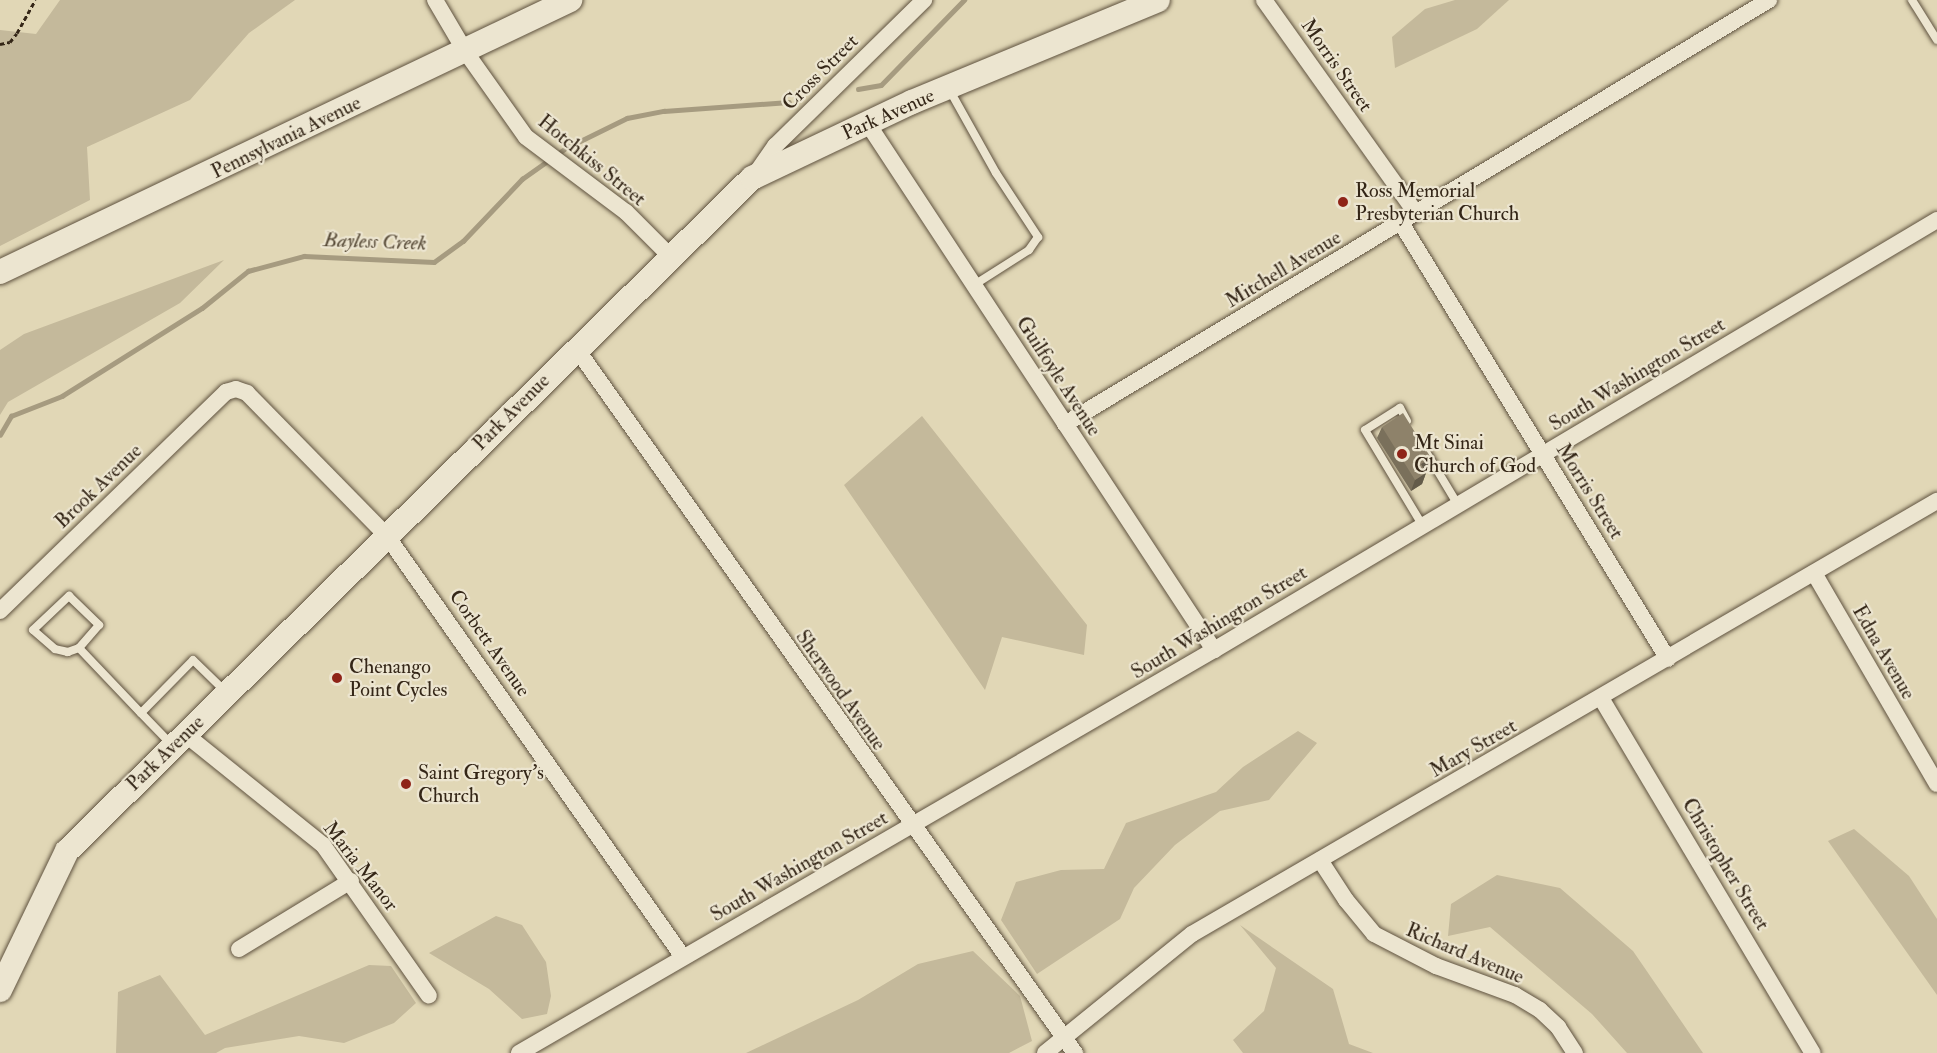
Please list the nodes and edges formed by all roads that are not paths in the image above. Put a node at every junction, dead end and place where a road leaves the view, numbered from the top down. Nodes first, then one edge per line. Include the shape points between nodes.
1 (435, 0) edge
2 (570, 0) edge
3 (924, 0) edge
4 (1158, 0) edge
5 (1264, 0) edge
6 (1769, 0) edge
7 (1912, 0) edge
8 (1937, 40) edge
9 (465, 51) junction
10 (948, 88) junction
11 (868, 124) junction
12 (752, 178) junction
13 (1416, 213) junction
14 (1937, 220) edge
15 (1401, 223) junction
16 (670, 256) junction
17 (0, 272) edge
18 (974, 285) junction
19 (576, 348) junction
20 (226, 392) joint
21 (1065, 424) junction
22 (1412, 429) edge
23 (1418, 439) edge
24 (1543, 454) junction
25 (1937, 501) edge
26 (1458, 505) junction
27 (1423, 526) junction
28 (387, 536) junction
29 (1814, 573) junction
30 (0, 611) edge
31 (79, 648) junction
32 (1214, 650) junction
33 (1668, 658) junction
34 (227, 693) junction
35 (1601, 698) junction
36 (141, 713) junction
37 (179, 740) junction
38 (1937, 783) edge
39 (911, 826) junction
40 (1320, 861) junction
41 (351, 881) junction
42 (239, 949) dead end
43 (683, 957) junction
44 (0, 990) edge
45 (429, 996) dead end
46 (1070, 1046) edge
47 (519, 1053) edge
48 (1045, 1053) edge
49 (1575, 1053) edge
50 (1813, 1053) edge

1 - 9 street, Hotchkiss Street
2 - 9 street, Pennsylvania Avenue
3 - 12 street, Cross Street via 775,146
4 - 10 street, Park Avenue
5 - 13 street, Morris Street
6 - 13 street, Mitchell Avenue
7 - 8 lane
9 - 16 street, Hotchkiss Street via 526,137 626,212
9 - 17 street, Pennsylvania Avenue
10 - 11 street, Park Avenue
10 - 18 lane via 969,130 1038,237 1029,250
11 - 12 street, Park Avenue
11 - 18 street, Guilfoyle Avenue
12 - 16 street, Park Avenue
13 - 15 street, Mitchell Avenue
14 - 24 street, South Washington Street
15 - 21 street, Mitchell Avenue
15 - 24 street, Morris Street
16 - 19 street, Park Avenue
18 - 21 street, Guilfoyle Avenue
19 - 28 street, Park Avenue
19 - 39 street, Sherwood Avenue
20 - 28 street, Corbett Avenue via 236,389 247,393
20 - 30 street, Brook Avenue
21 - 32 street, Guilfoyle Avenue
22 - 27 lane via 1400,408 1365,430
23 - 26 lane
24 - 26 street, South Washington Street
24 - 33 street, Morris Street
25 - 29 street, Mary Street
26 - 27 street, South Washington Street
27 - 32 street, South Washington Street
28 - 34 street, Park Avenue
28 - 43 street, Corbett Avenue
29 - 33 street, Mary Street
29 - 38 street, Edna Avenue
31 - 31 lane via 99,625 69,596 33,630 55,649 68,652
31 - 36 lane
32 - 39 street, South Washington Street
33 - 35 street, Mary Street
34 - 36 lane via 193,660
34 - 37 street, Park Avenue
35 - 40 street, Mary Street
35 - 50 street, Christopher Street
36 - 37 lane
37 - 41 street, Maria Manor via 307,830
37 - 44 street, Park Avenue via 67,851
39 - 43 street, South Washington Street
39 - 46 street, Sherwood Avenue
40 - 46 street, Mary Street via 1192,934
40 - 49 street, Richard Avenue via 1374,934 1436,966 1515,995 1558,1027
41 - 42 street
41 - 45 street, Maria Manor
43 - 47 street, South Washington Street
46 - 48 street, Mary Street

